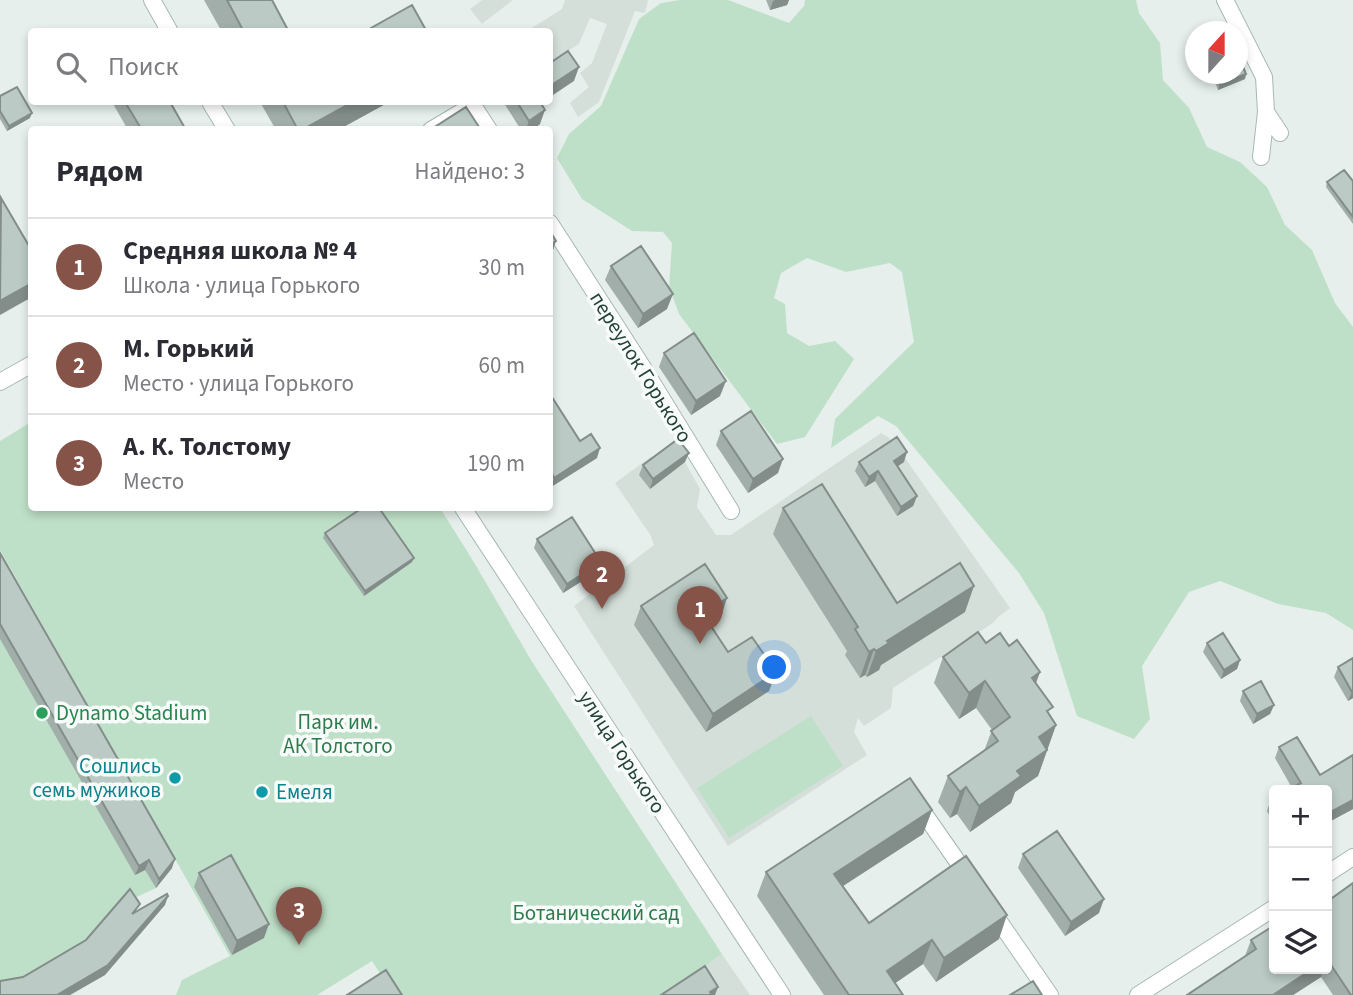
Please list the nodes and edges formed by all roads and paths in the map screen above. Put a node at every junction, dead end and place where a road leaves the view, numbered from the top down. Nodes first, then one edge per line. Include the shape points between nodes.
1 (1225, 0) edge
2 (156, 2) edge
3 (168, 28) edge
4 (213, 105) edge
5 (473, 105) edge
6 (473, 105) edge
7 (1266, 112) junction
8 (225, 126) edge
9 (438, 126) edge
10 (486, 126) edge
11 (1280, 133) dead end
12 (1261, 157) dead end
13 (553, 228) edge
14 (28, 365) edge
15 (0, 382) edge
16 (465, 511) edge
17 (731, 511) dead end
18 (910, 794) edge
19 (1353, 858) edge
20 (1332, 871) edge
21 (1269, 911) edge
22 (782, 995) edge
23 (1050, 995) edge
24 (1138, 995) edge

1 - 7 street via 1264,76
2 - 3 street
4 - 8 street
5 - 9 street
6 - 10 street
7 - 11 street
7 - 12 street
13 - 17 street, переулок Горького
14 - 15 street
16 - 22 street, улица Горького
18 - 23 street
19 - 20 street
21 - 24 street

